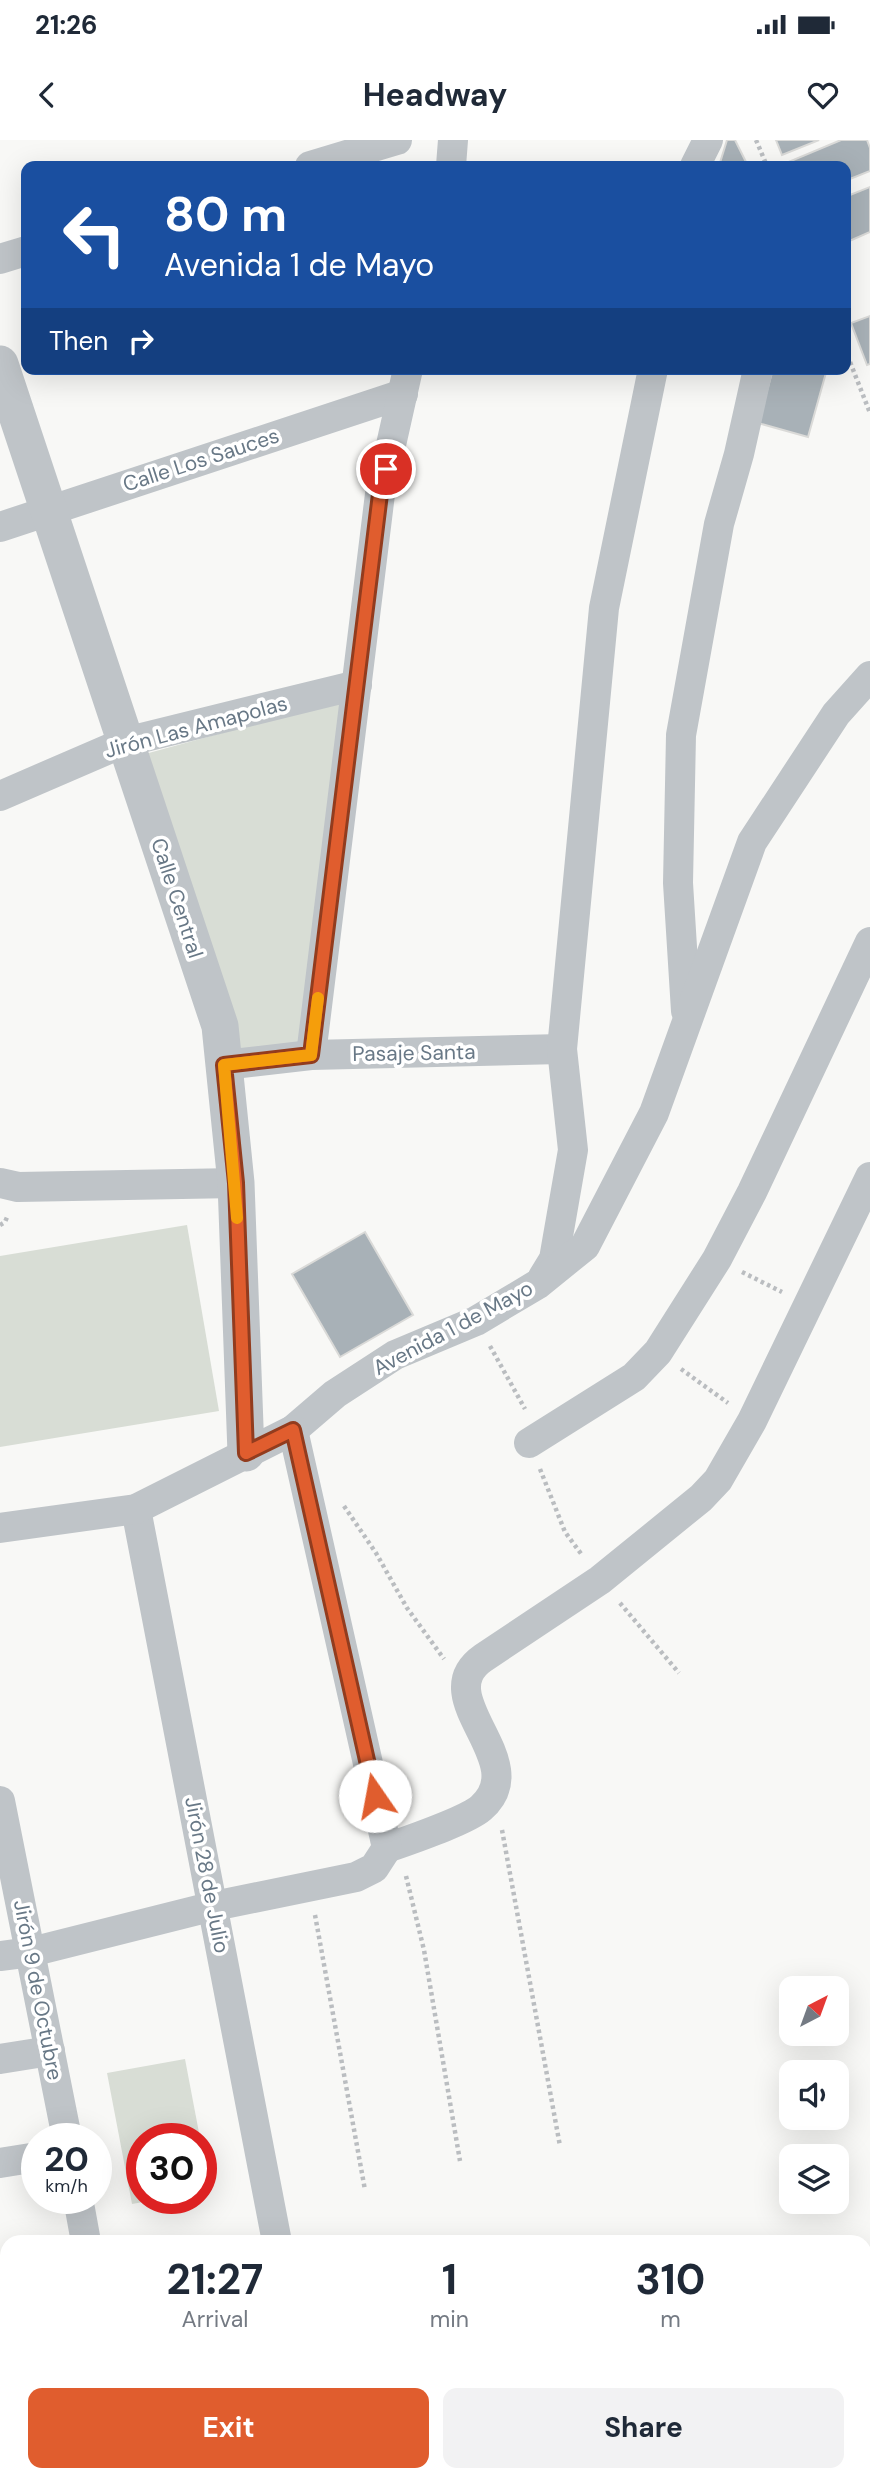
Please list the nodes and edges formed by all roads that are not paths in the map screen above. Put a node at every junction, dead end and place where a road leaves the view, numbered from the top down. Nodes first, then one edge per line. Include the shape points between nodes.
1 (397, 140) edge
2 (453, 140) edge
3 (708, 140) edge
4 (327, 161) edge
5 (452, 161) edge
6 (698, 161) edge
7 (21, 253) edge
8 (0, 259) edge
9 (0, 364) edge
10 (652, 375) edge
11 (756, 375) edge
12 (406, 382) edge
13 (49, 510) junction
14 (0, 527) edge
15 (870, 676) edge
16 (357, 685) junction
17 (125, 742) junction
18 (0, 796) edge
19 (870, 942) edge
20 (687, 1023) junction
21 (562, 1049) junction
22 (311, 1055) junction
23 (224, 1065) junction
24 (870, 1177) edge
25 (0, 1183) edge
26 (236, 1183) junction
27 (538, 1284) junction
28 (293, 1430) junction
29 (529, 1443) road end
30 (246, 1453) junction
31 (136, 1509) junction
32 (0, 1528) edge
33 (0, 1801) edge
34 (392, 1846) junction
35 (214, 1906) junction
36 (31, 1952) junction
37 (0, 1956) edge
38 (50, 2050) junction
39 (0, 2059) edge
40 (63, 2123) edge
41 (21, 2160) edge
42 (0, 2163) edge
43 (81, 2214) edge
44 (85, 2235) edge
45 (276, 2235) edge

1 - 4 street
2 - 5 street
3 - 6 street
7 - 8 street
9 - 13 street, Calle Central
10 - 21 street via 604,608
11 - 20 street via 719,524 681,734 678,883
12 - 13 street, Calle Los Sauces
12 - 16 street via 380,494
13 - 14 street, Calle Los Sauces
13 - 17 street, Calle Central
15 - 20 street, Avenida 1 de Mayo via 836,714 752,842
16 - 17 street, Jirón Las Amapolas
16 - 22 street
17 - 18 street, Jirón Las Amapolas
17 - 23 street, Calle Central via 220,1026
19 - 29 street via 752,1192 717,1259 658,1352 634,1377
20 - 27 street, Avenida 1 de Mayo via 654,1113 584,1246
21 - 22 street, Pasaje Santa
21 - 27 street via 573,1150 554,1259
22 - 23 street, Pasaje Santa
23 - 26 street, Calle Central
24 - 34 street via 722,1474 701,1499 600,1580 475,1663 466,1678 467,1699 496,1768 498,1779 491,1797 475,1812
25 - 26 street via 18,1187
26 - 30 street, Calle Central
27 - 28 street, Avenida 1 de Mayo via 476,1321 396,1355 335,1394
28 - 30 street, Avenida 1 de Mayo
28 - 34 street
30 - 31 street, Avenida 1 de Mayo
31 - 32 street, Avenida 1 de Mayo
31 - 35 street, Jirón 28 de Julio
33 - 36 street, Jirón 9 de Octubre
34 - 35 street via 374,1868 356,1877
35 - 36 street
35 - 45 street, Jirón 28 de Julio
36 - 37 street
36 - 38 street, Jirón 9 de Octubre
38 - 39 street
38 - 40 street, Jirón 9 de Octubre
41 - 42 street
43 - 44 street

